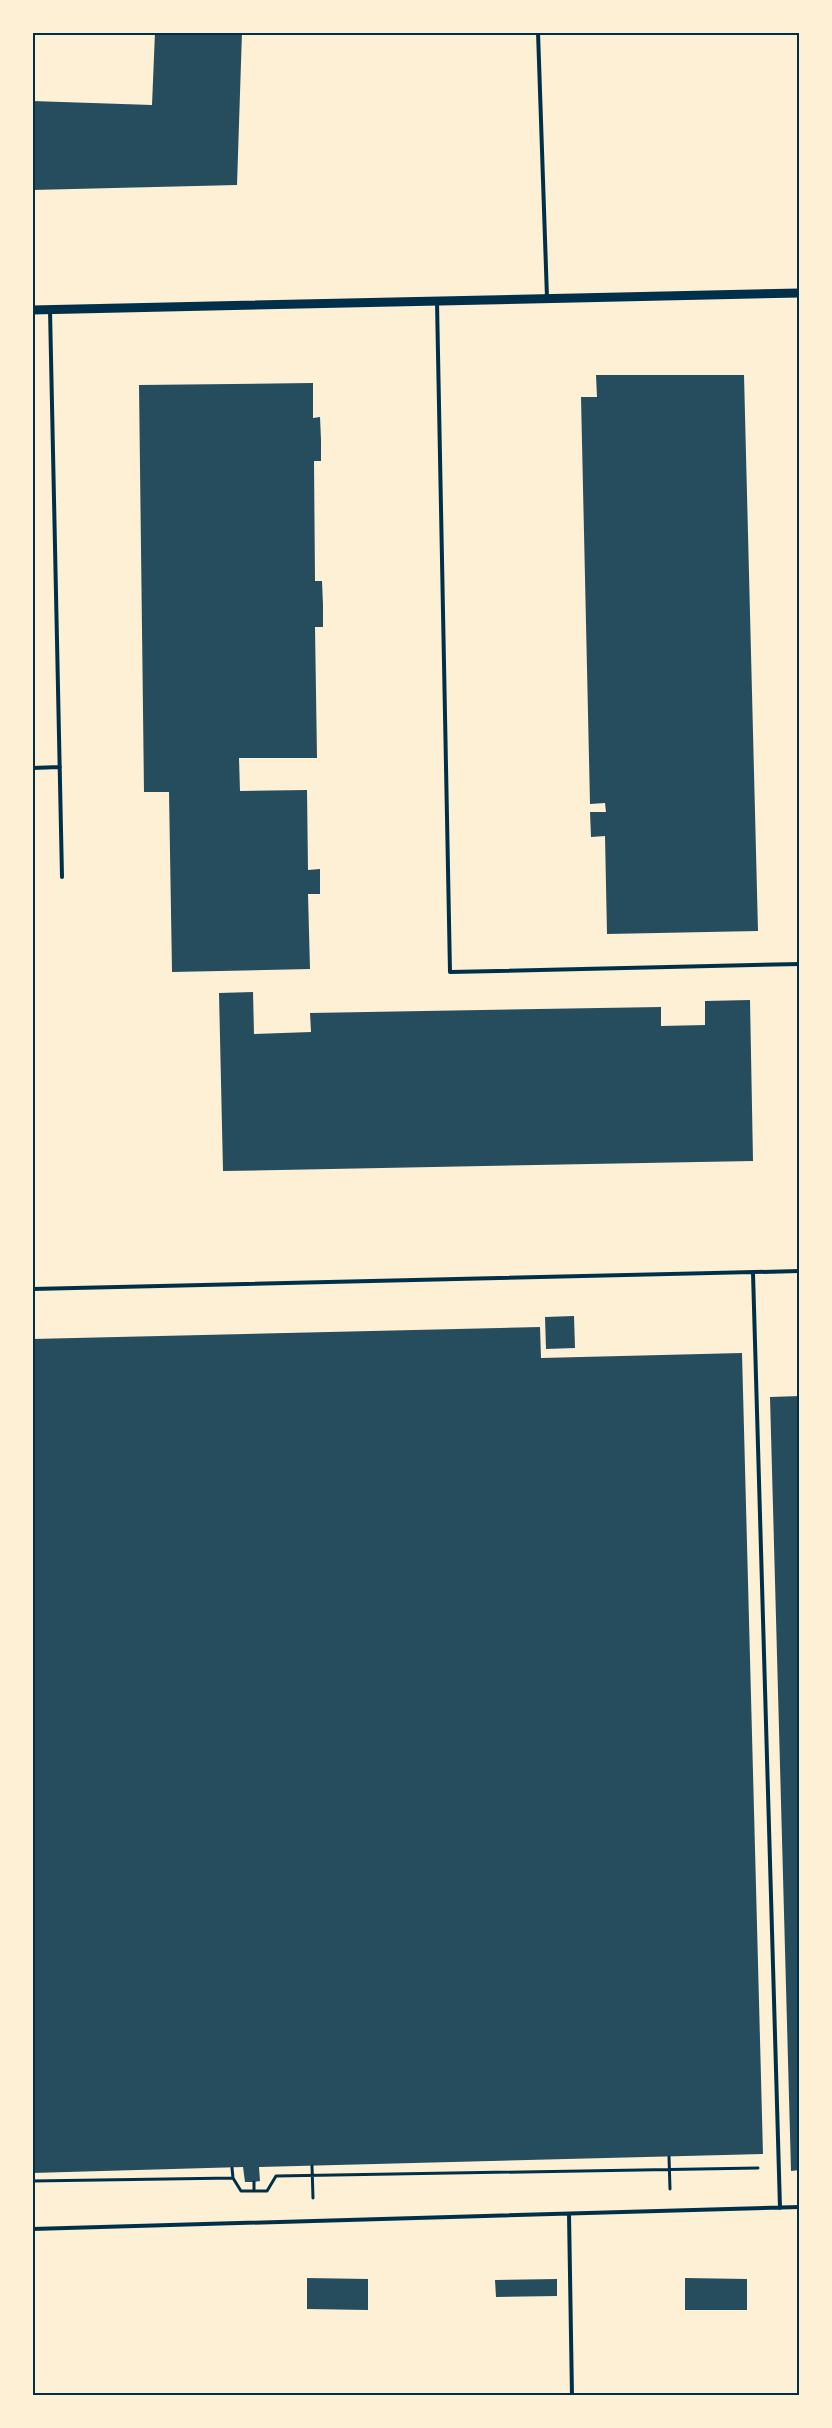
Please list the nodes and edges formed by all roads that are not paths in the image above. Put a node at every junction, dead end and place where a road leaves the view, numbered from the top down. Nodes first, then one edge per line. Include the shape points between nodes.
1 (538, 32) edge
2 (800, 293) edge
3 (547, 300) junction
4 (437, 302) junction
5 (32, 310) edge
6 (50, 310) junction
7 (60, 767) junction
8 (32, 768) edge
9 (62, 877) dead end
10 (800, 964) edge
11 (800, 1271) edge
12 (753, 1272) junction
13 (32, 1289) edge
14 (800, 2207) edge
15 (780, 2208) junction
16 (569, 2214) junction
17 (32, 2229) edge
18 (572, 2396) edge

1 - 3 lane
2 - 3 street
3 - 4 street
4 - 6 street
4 - 10 lane via 450,972
5 - 6 street
6 - 7 lane
7 - 8 lane
7 - 9 lane
11 - 12 lane
12 - 13 lane
12 - 15 lane
14 - 15 lane
15 - 16 lane
16 - 17 lane
16 - 18 lane

